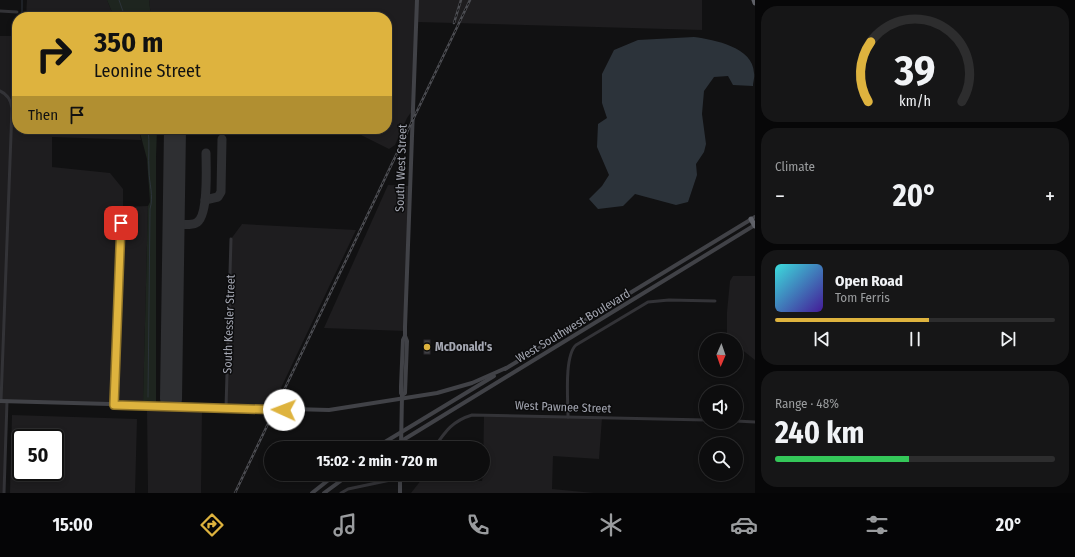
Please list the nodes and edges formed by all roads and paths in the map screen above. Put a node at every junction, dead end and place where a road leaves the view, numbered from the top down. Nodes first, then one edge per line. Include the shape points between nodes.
1 (417, 0) edge
2 (754, 0) edge
3 (755, 4) edge
4 (0, 11) edge
5 (17, 12) dead end
6 (0, 90) edge
7 (753, 218) edge
8 (121, 223) dead end
9 (755, 226) edge
10 (231, 240) dead end
11 (715, 302) dead end
12 (506, 368) junction
13 (402, 397) junction
14 (0, 401) edge
15 (7, 401) junction
16 (114, 405) junction
17 (226, 408) junction
18 (568, 417) junction
19 (699, 420) edge
20 (743, 421) edge
21 (755, 422) edge
22 (401, 433) junction
23 (387, 441) edge
24 (401, 441) joint
25 (439, 441) edge
26 (327, 481) edge
27 (340, 481) edge
28 (378, 481) edge
29 (400, 481) edge
30 (4, 493) edge
31 (312, 493) edge
32 (324, 493) edge
33 (341, 493) edge
34 (400, 493) edge

1 - 13 main road, South West Street via 405,336 400,393
2 - 3 highway
4 - 5 street
6 - 14 street via 6,94 12,108
7 - 9 highway
7 - 12 main road, West Southwest Boulevard
8 - 16 street
9 - 24 main road, West Southwest Boulevard
10 - 17 street, South Kessler Street
11 - 18 street via 648,302 576,345 569,362
12 - 13 main road via 437,393
12 - 22 main road, West Southwest Boulevard
13 - 17 main road via 329,410
13 - 22 main road, South West Street
14 - 15 main road
15 - 16 main road
15 - 30 street
16 - 17 main road
18 - 19 street, West Pawnee Street
18 - 25 street, West Pawnee Street via 472,415 460,418 452,424
20 - 21 street
22 - 23 main road, West Southwest Boulevard
22 - 24 main road, South West Street
26 - 31 main road
27 - 32 main road
28 - 33 street via 348,488
29 - 34 main road

